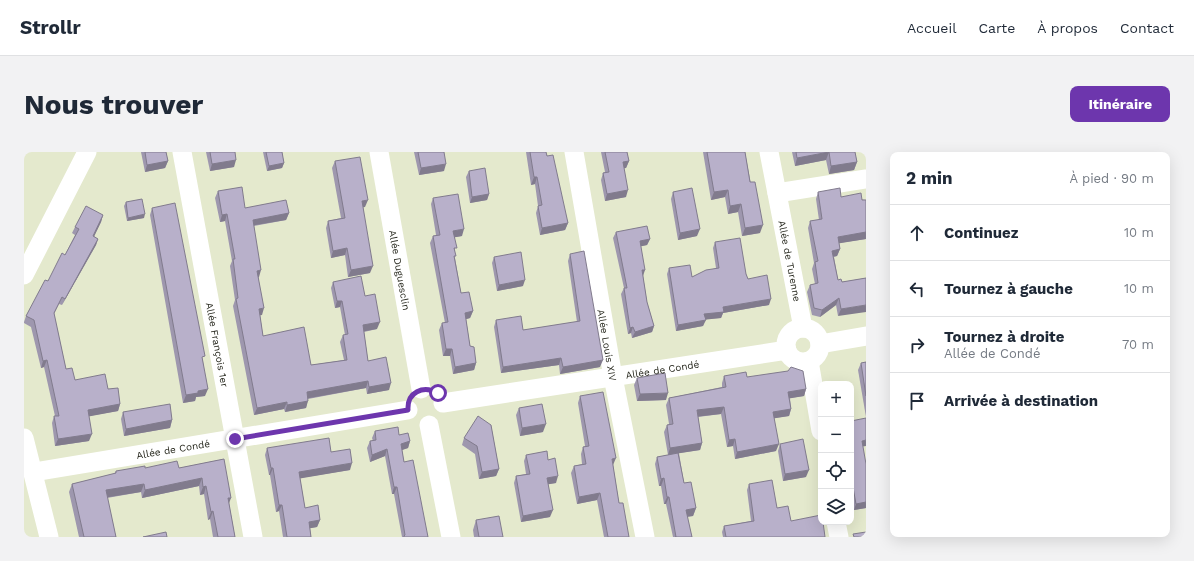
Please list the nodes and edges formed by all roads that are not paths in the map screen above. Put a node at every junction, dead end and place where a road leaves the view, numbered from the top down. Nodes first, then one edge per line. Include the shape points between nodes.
1 (87, 152) edge
2 (182, 152) edge
3 (378, 152) edge
4 (574, 152) edge
5 (769, 152) edge
6 (866, 178) edge
7 (777, 193) junction
8 (24, 275) edge
9 (803, 328) junction
10 (866, 336) edge
11 (820, 344) junction
12 (787, 350) junction
13 (809, 361) junction
14 (613, 377) junction
15 (421, 389) junction
16 (443, 403) junction
17 (408, 410) junction
18 (819, 417) edge
19 (429, 425) junction
20 (24, 438) edge
21 (235, 439) junction
22 (34, 472) junction
23 (837, 525) edge
24 (49, 537) edge
25 (254, 537) edge
26 (451, 537) edge
27 (645, 537) edge
28 (839, 537) edge

1 - 8 street
2 - 21 street, Allée François 1er
3 - 15 street, Allée Duguesclin
4 - 14 street, Allée Louis XIV
5 - 7 street, Allée de Turenne
6 - 7 street
7 - 9 street, Allée de Turenne
9 - 11 street via 817,334
9 - 12 street via 789,335
10 - 11 street
11 - 13 street via 818,354
12 - 13 street via 793,359
12 - 14 street, Allée de Condé
13 - 18 street
14 - 16 street, Allée de Condé
14 - 27 street, Allée Louis XIV
15 - 16 street via 438,393
15 - 17 street via 412,395
16 - 19 street via 439,419
17 - 19 street via 418,424
17 - 21 street, Allée de Condé
19 - 26 street
20 - 22 street
21 - 22 street, Allée de Condé
21 - 25 street, Allée François 1er
22 - 24 street
23 - 28 street

